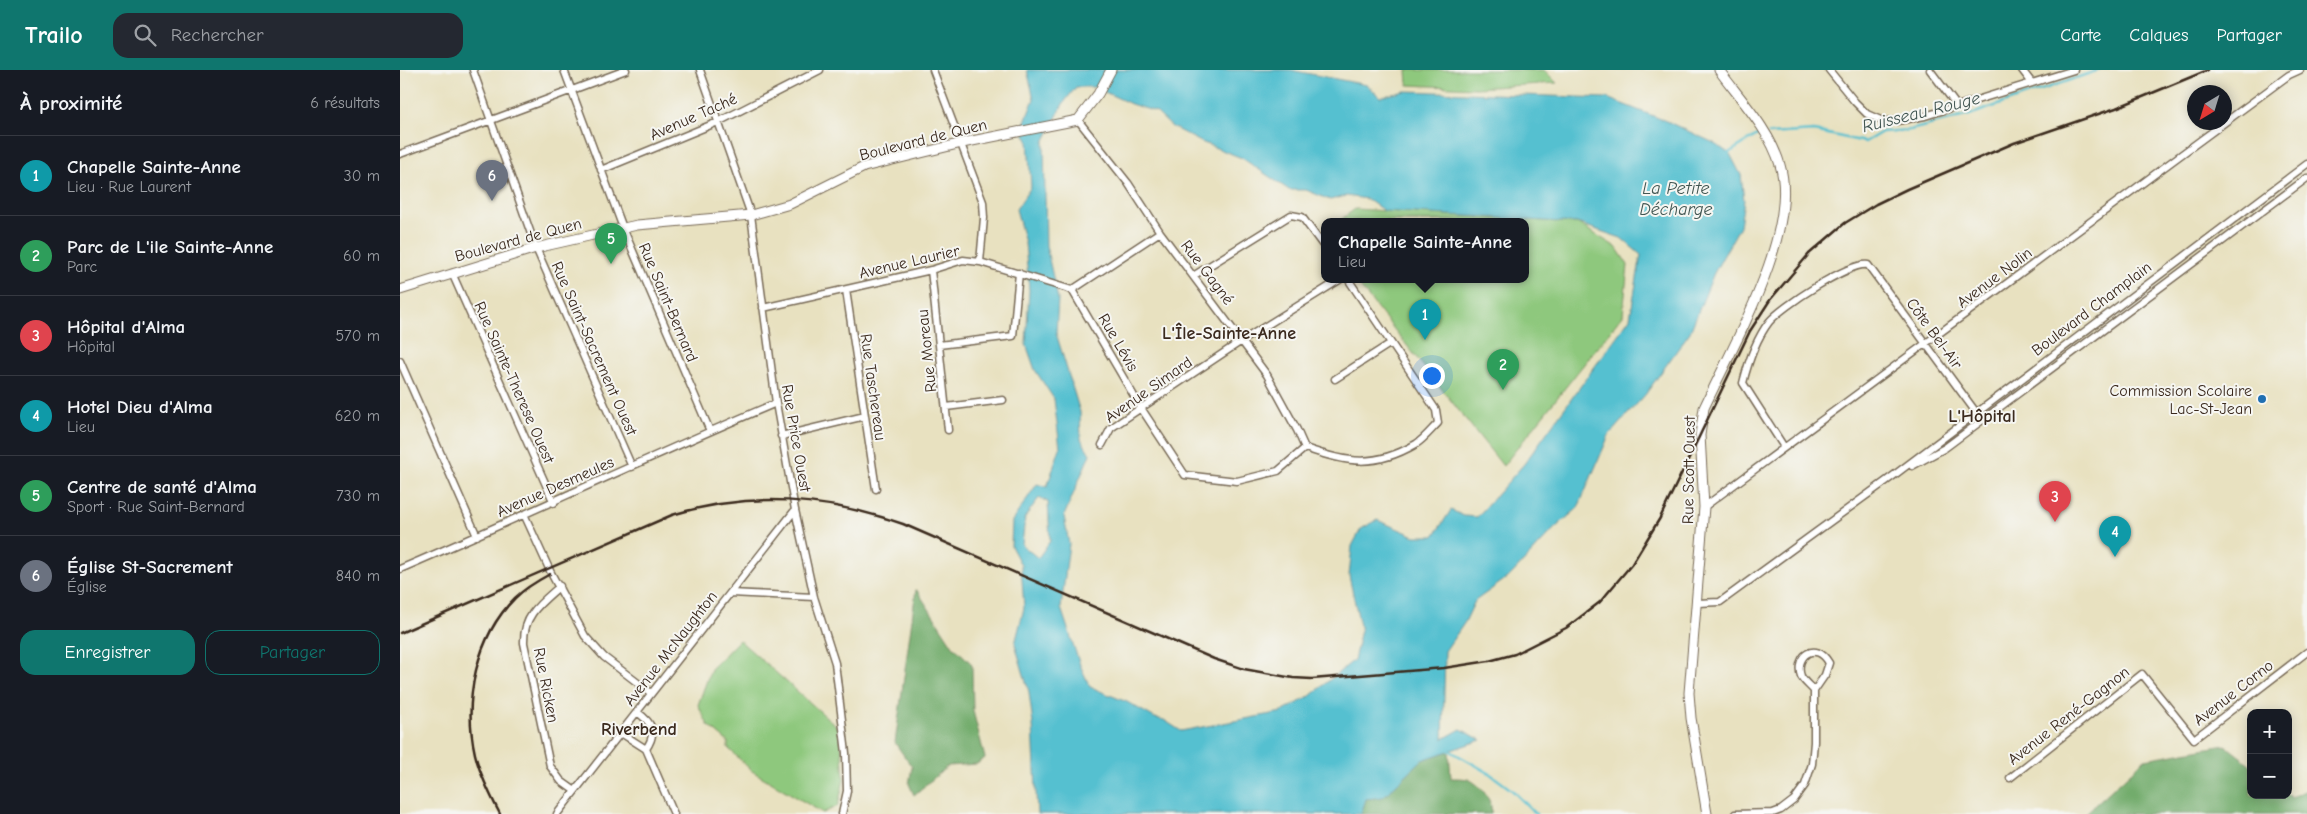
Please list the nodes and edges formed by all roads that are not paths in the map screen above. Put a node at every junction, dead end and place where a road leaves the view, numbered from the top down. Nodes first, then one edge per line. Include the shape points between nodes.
1 (473, 70) edge
2 (564, 70) edge
3 (626, 70) edge
4 (700, 70) edge
5 (820, 70) edge
6 (933, 70) edge
7 (1111, 70) edge
8 (1719, 70) edge
9 (1829, 70) edge
10 (1930, 70) edge
11 (2022, 70) edge
12 (2074, 70) edge
13 (2300, 70) edge
14 (2032, 83) junction
15 (572, 90) junction
16 (1958, 106) junction
17 (492, 120) junction
18 (1078, 120) junction
19 (718, 122) junction
20 (962, 143) junction
21 (401, 152) edge
22 (2307, 164) edge
23 (601, 170) junction
24 (2307, 178) edge
25 (751, 216) junction
26 (623, 228) junction
27 (1160, 232) junction
28 (1321, 243) edge
29 (536, 248) junction
30 (980, 262) junction
31 (931, 270) junction
32 (452, 273) junction
33 (1019, 273) junction
34 (1193, 276) junction
35 (1335, 283) edge
36 (1351, 283) edge
37 (400, 290) edge
38 (846, 290) junction
39 (1072, 290) junction
40 (763, 308) junction
41 (1243, 340) junction
42 (1391, 343) junction
43 (1926, 344) junction
44 (939, 345) junction
45 (400, 361) edge
46 (1335, 378) dead end
47 (1003, 400) dead end
48 (776, 403) junction
49 (946, 407) junction
50 (1141, 408) junction
51 (1977, 413) junction
52 (865, 416) junction
53 (1982, 421) junction
54 (948, 430) dead end
55 (710, 431) junction
56 (781, 436) junction
57 (1102, 445) dead end
58 (1784, 447) junction
59 (1305, 448) junction
60 (632, 467) junction
61 (1893, 476) junction
62 (876, 489) dead end
63 (554, 502) junction
64 (1704, 507) junction
65 (795, 510) junction
66 (524, 514) junction
67 (477, 536) junction
68 (400, 569) edge
69 (560, 586) junction
70 (731, 593) junction
71 (814, 598) junction
72 (1697, 603) junction
73 (2307, 652) edge
74 (2142, 674) joint
75 (1814, 690) junction
76 (651, 693) junction
77 (637, 712) junction
78 (621, 733) junction
79 (646, 749) junction
80 (2010, 778) dead end
81 (575, 791) junction
82 (557, 814) edge
83 (674, 814) edge
84 (842, 814) edge
85 (1707, 814) edge
86 (1735, 814) edge

1 - 17 street, Rue Saint-Sacrement Ouest
2 - 15 street, Rue Saint-Bernard
3 - 15 street
4 - 19 street, Rue Price Ouest
5 - 19 street, Avenue Taché
6 - 20 street
7 - 18 street
8 - 64 street, Rue Scott Ouest via 1771,142 1781,167 1783,202 1779,235 1764,278 1704,408 1700,435
9 - 16 street via 1867,114 1883,121 1925,116
10 - 16 street
11 - 14 street
12 - 14 street
13 - 43 street, Avenue Nolin
14 - 16 street
15 - 17 street
15 - 23 street, Rue Saint-Bernard
17 - 21 street
17 - 29 street, Rue Saint-Sacrement Ouest
18 - 20 street, Boulevard de Quen
18 - 27 street, Rue Gagné via 1128,183
19 - 23 street, Avenue Taché
19 - 25 street, Rue Price Ouest
20 - 25 street, Boulevard de Quen via 864,167 790,204
20 - 30 street via 983,202
22 - 51 street, Boulevard Champlain
23 - 26 street, Rue Saint-Bernard
24 - 53 street, Boulevard Champlain
25 - 26 street, Boulevard de Quen
25 - 40 street, Rue Price Ouest
26 - 29 street, Boulevard de Quen
26 - 55 street, Rue Saint-Bernard
27 - 34 street, Rue Gagné
27 - 39 street
28 - 34 street via 1302,217 1291,215
29 - 32 street, Boulevard de Quen
29 - 60 street, Rue Saint-Sacrement Ouest
30 - 31 street, Avenue Laurier via 964,260
30 - 33 street, Avenue Laurier
31 - 38 street, Avenue Laurier
31 - 44 street, Rue Moreau
32 - 37 street, Boulevard de Quen
32 - 63 street, Rue Sainte-Therese Ouest
33 - 39 street, Avenue Laurier
33 - 44 street via 1014,336
34 - 41 street, Rue Gagné
35 - 41 street, Avenue Simard
36 - 42 street
38 - 40 street, Avenue Laurier
38 - 52 street, Rue Taschereau
39 - 50 street, Rue Lévis
40 - 48 street, Rue Price Ouest
41 - 50 street, Avenue Simard
41 - 59 street, Rue Gagné via 1268,376
42 - 46 street
42 - 59 street via 1436,410 1438,423 1417,444 1368,461 1345,460
43 - 51 street, Côte Bel-Air
43 - 58 street, Avenue Nolin
43 - 58 street, Côte Bel-Air via 1868,265 1846,269 1781,310 1768,323 1747,365 1743,383
44 - 49 street, Rue Moreau
45 - 67 street
47 - 49 street
48 - 55 street, Avenue Desmeules
48 - 56 street, Rue Price Ouest
49 - 54 street, Rue Moreau
50 - 57 street, Avenue Simard via 1111,428
50 - 59 street, Rue Lévis via 1185,475 1237,481 1278,471
51 - 53 street, Côte Bel-Air
51 - 61 street, Boulevard Champlain
52 - 56 street
52 - 62 street, Rue Taschereau
53 - 61 street, Boulevard Champlain via 1945,448
55 - 60 street, Avenue Desmeules
56 - 65 street, Rue Price Ouest
58 - 64 street, Avenue Nolin
60 - 63 street, Avenue Desmeules
61 - 72 street, Boulevard Champlain via 1720,602
63 - 66 street, Avenue Desmeules
64 - 72 street, Rue Scott Ouest
65 - 70 street, Avenue McNaughton
65 - 71 street, Rue Price Ouest
66 - 67 street, Avenue Desmeules
66 - 69 street
67 - 68 street, Avenue Desmeules
69 - 76 street via 585,636 604,657
69 - 81 street, Rue Ricken via 532,611 524,631 524,642 550,766 561,781
70 - 71 street, Avenue McNaughton
70 - 76 street, Avenue McNaughton
71 - 84 street, Rue Price Ouest via 835,664 843,712 847,791
72 - 85 street, Rue Scott Ouest via 1689,693
73 - 74 street, Avenue Corno via 2194,740
74 - 80 street, Avenue René-Gagnon
75 - 75 street via 1826,675 1829,663 1818,651 1805,655 1800,670 1801,678
75 - 86 street via 1812,764 1805,785 1781,810
76 - 77 street, Avenue McNaughton
77 - 78 street, Avenue McNaughton
77 - 79 street via 649,722 654,732
78 - 79 street
78 - 81 street, Avenue McNaughton
79 - 83 street
81 - 82 street, Avenue McNaughton

